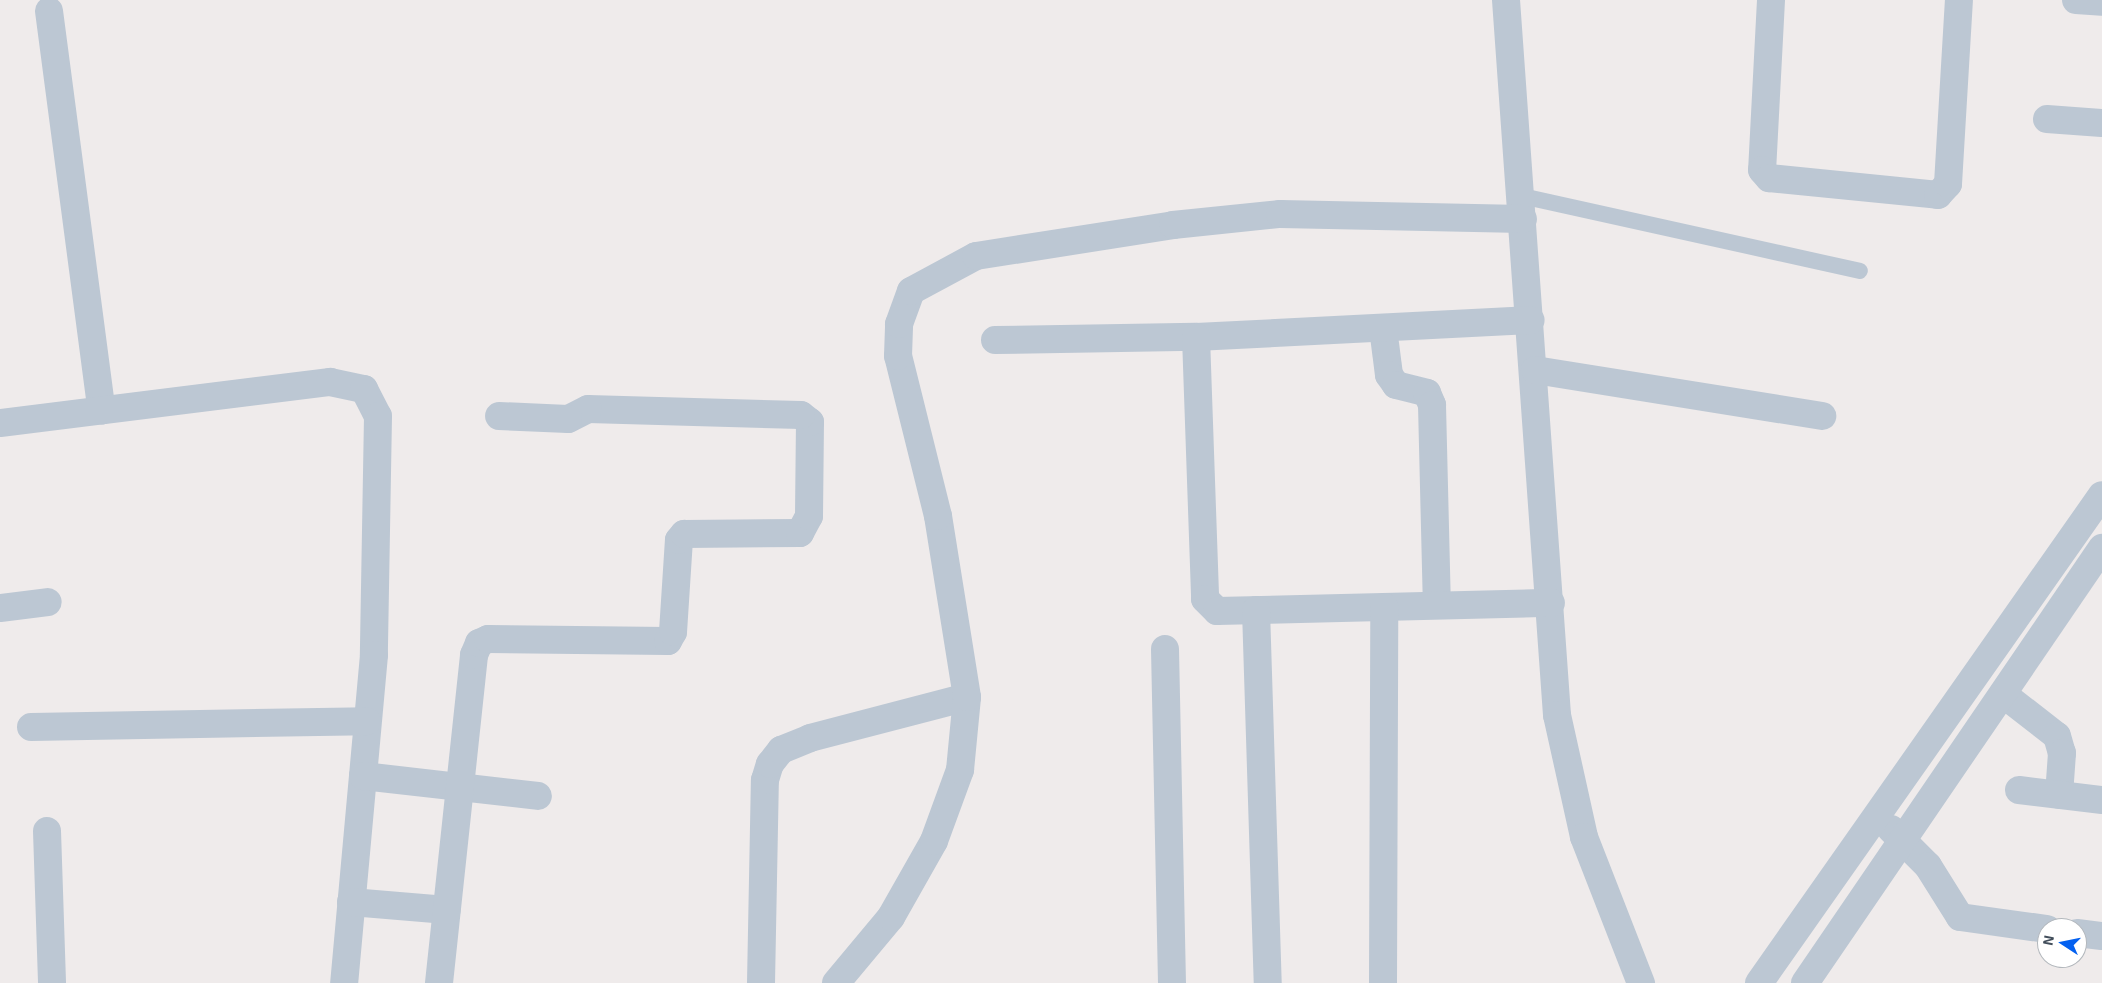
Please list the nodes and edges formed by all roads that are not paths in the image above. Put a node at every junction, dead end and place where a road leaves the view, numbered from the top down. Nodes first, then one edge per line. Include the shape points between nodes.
1 (1506, 0) edge
2 (1771, 0) edge
3 (1959, 0) edge
4 (2076, 0) edge
5 (2102, 2) edge
6 (49, 11) dead end
7 (2047, 119) dead end
8 (2102, 123) edge
9 (1522, 207) junction
10 (1860, 271) dead end
11 (1531, 320) junction
12 (1383, 328) junction
13 (1196, 337) junction
14 (995, 340) dead end
15 (1535, 370) junction
16 (102, 410) junction
17 (499, 416) dead end
18 (1822, 416) dead end
19 (0, 423) edge
20 (2102, 495) edge
21 (2060, 554) junction
22 (2098, 561) edge
23 (48, 602) dead end
24 (1551, 603) junction
25 (1437, 605) junction
26 (1384, 607) junction
27 (0, 608) edge
28 (1256, 610) junction
29 (1165, 649) dead end
30 (2003, 694) junction
31 (967, 698) junction
32 (367, 721) junction
33 (31, 727) dead end
34 (362, 776) junction
35 (459, 787) junction
36 (2019, 790) dead end
37 (2059, 795) junction
38 (538, 796) dead end
39 (2102, 800) edge
40 (1876, 814) junction
41 (47, 831) dead end
42 (1903, 840) junction
43 (351, 902) junction
44 (446, 910) junction
45 (2037, 928) edge
46 (2087, 934) edge
47 (2102, 936) edge
48 (52, 983) edge
49 (344, 983) edge
50 (439, 983) edge
51 (761, 983) edge
52 (836, 983) edge
53 (1172, 983) edge
54 (1268, 983) edge
55 (1383, 983) edge
56 (1641, 983) edge
57 (1759, 983) edge
58 (1805, 983) edge

1 - 9 street
2 - 3 street via 1762,170 1769,178 1938,195 1948,184
4 - 5 street
6 - 16 street
7 - 8 street
9 - 10 lane
9 - 11 street
9 - 31 street via 1280,214 1173,225 976,256 911,291 899,324 898,356 938,516
11 - 12 street
11 - 15 street
12 - 13 street
12 - 25 street via 1389,375 1396,384 1427,394 1432,405
13 - 14 street
13 - 28 street via 1205,599 1217,611
15 - 18 street
15 - 24 street
16 - 19 street
16 - 32 street via 330,382 364,389 378,416 374,655
17 - 35 street via 568,419 588,409 802,415 810,422 810,516 800,533 684,534 679,540 673,632 668,641 488,640 479,643 474,654
20 - 21 street
21 - 22 street
21 - 40 street
22 - 30 street
23 - 27 street
24 - 25 street
24 - 56 street via 1557,715 1584,837
25 - 26 street
26 - 28 street
26 - 55 street
28 - 54 street
29 - 53 street
30 - 37 street via 2056,736 2062,753
30 - 42 street
31 - 51 street via 810,738 781,750 770,764 765,780
31 - 52 street via 960,770 934,841 891,917
32 - 33 street
32 - 34 street
34 - 35 street
34 - 43 street
35 - 38 street
35 - 44 street
36 - 37 street
37 - 39 street
40 - 42 street
40 - 57 street
41 - 48 street
42 - 45 street via 1928,866 1960,917
42 - 58 street
43 - 44 street
43 - 49 street
44 - 50 street
46 - 47 street

